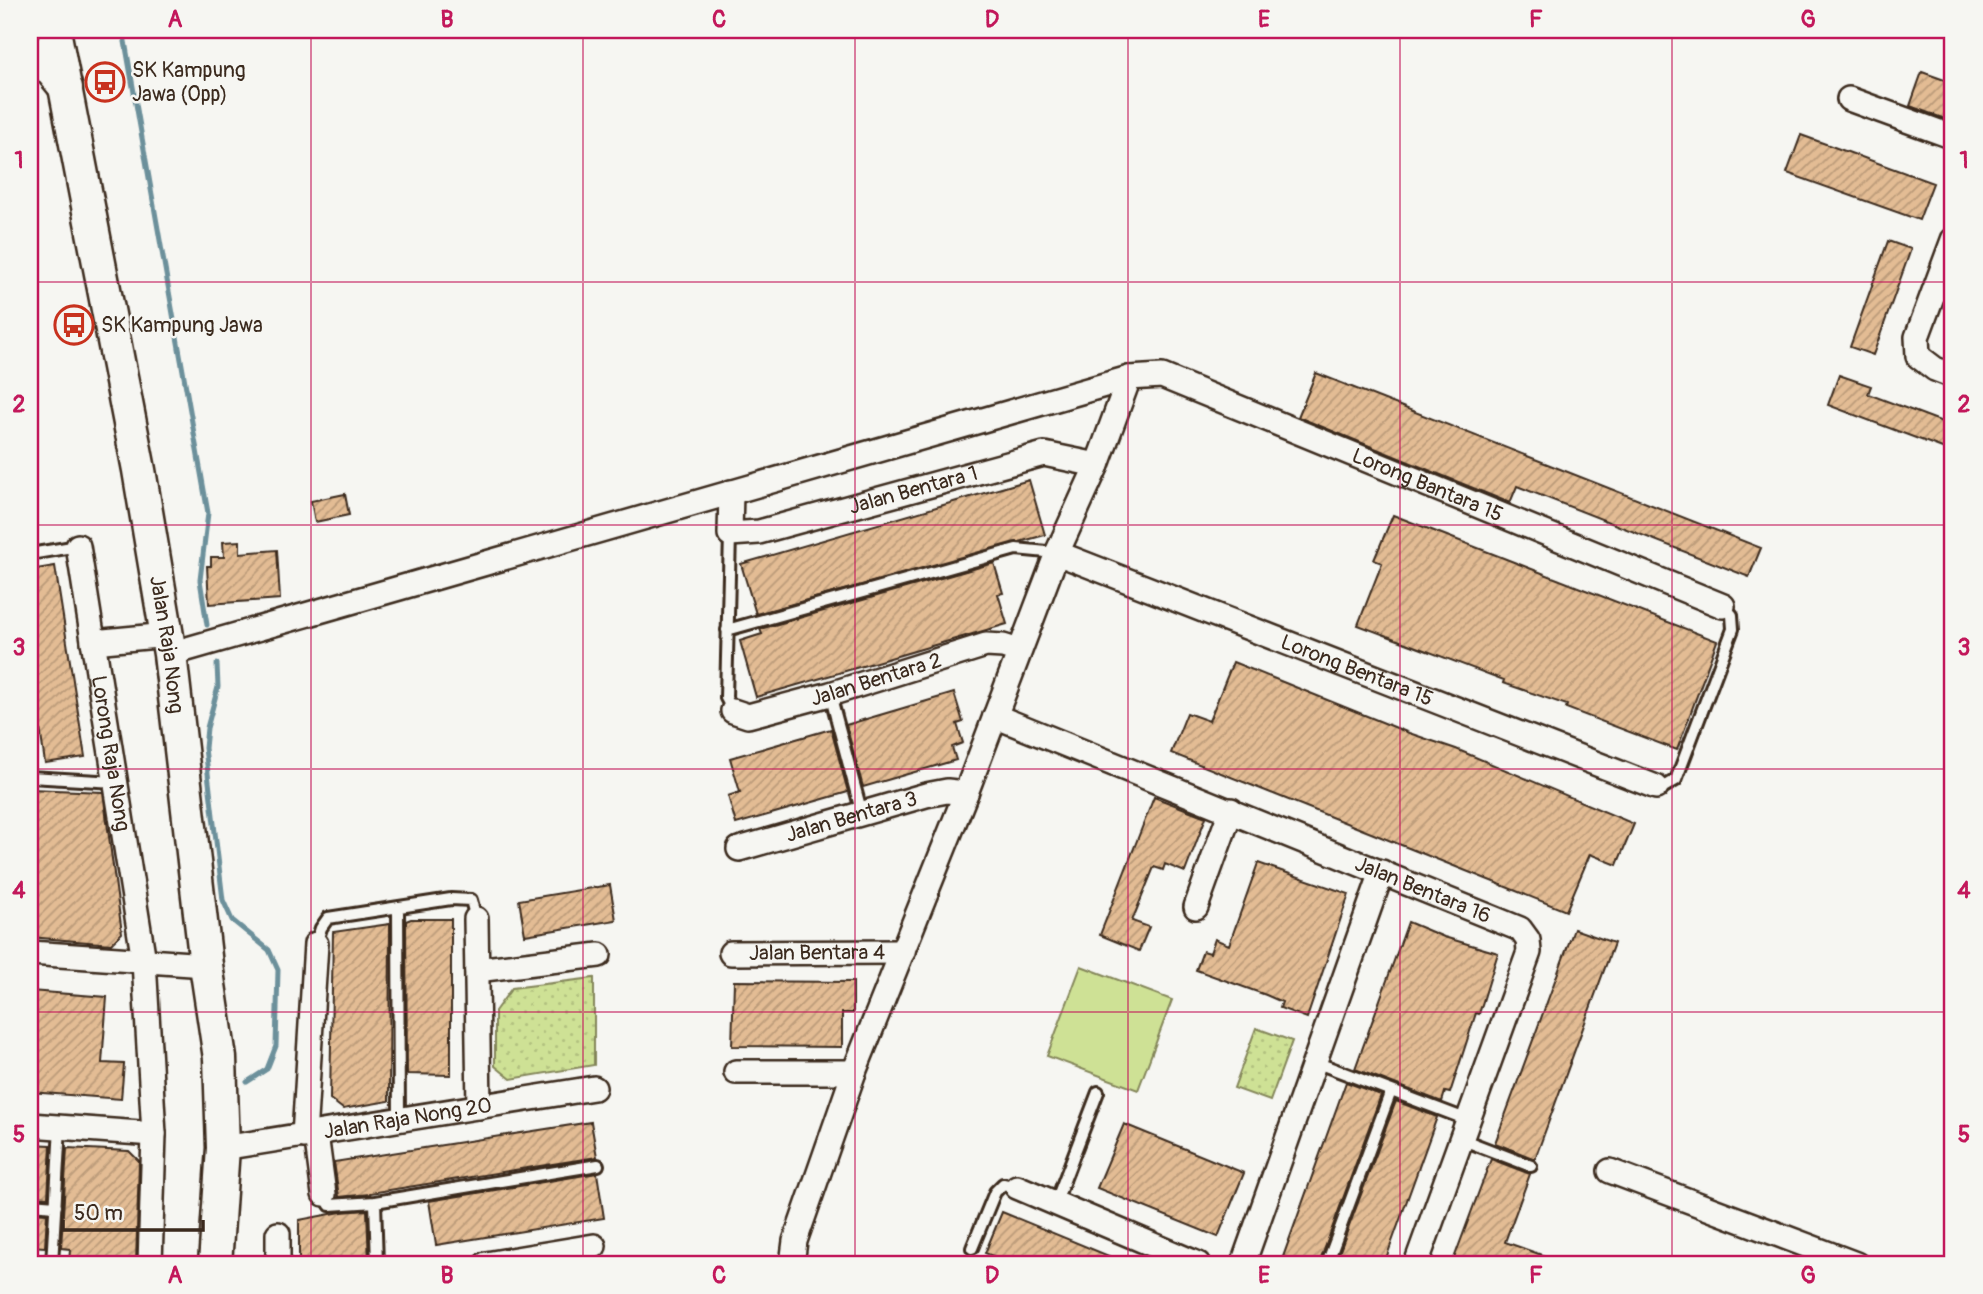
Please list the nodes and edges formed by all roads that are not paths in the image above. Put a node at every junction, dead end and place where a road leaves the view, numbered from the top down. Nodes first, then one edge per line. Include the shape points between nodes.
1 (54, 30) edge
2 (30, 51) edge
3 (67, 89) junction
4 (1849, 99) dead end
5 (1953, 137) edge
6 (1953, 240) edge
7 (1953, 376) edge
8 (1129, 378) junction
9 (1097, 465) junction
10 (731, 492) junction
11 (730, 534) junction
12 (78, 546) joint
13 (1057, 553) junction
14 (30, 554) edge
15 (1723, 606) joint
16 (727, 630) junction
17 (93, 642) junction
18 (169, 644) junction
19 (1019, 651) junction
20 (830, 694) junction
21 (733, 711) joint
22 (995, 716) junction
23 (30, 777) edge
24 (116, 782) junction
25 (1656, 787) joint
26 (965, 793) junction
27 (1231, 810) junction
28 (862, 814) junction
29 (738, 849) dead end
30 (1382, 872) junction
31 (398, 907) junction
32 (1196, 907) dead end
33 (476, 919) joint
34 (316, 944) joint
35 (30, 953) edge
36 (731, 953) dead end
37 (903, 953) junction
38 (599, 955) dead end
39 (144, 961) junction
40 (206, 965) junction
41 (477, 970) junction
42 (1315, 1062) junction
43 (736, 1072) dead end
44 (854, 1072) junction
45 (594, 1088) dead end
46 (1391, 1091) junction
47 (1098, 1092) dead end
48 (479, 1107) junction
49 (399, 1120) junction
50 (30, 1125) edge
51 (60, 1127) junction
52 (1465, 1129) junction
53 (154, 1135) junction
54 (310, 1135) junction
55 (223, 1149) junction
56 (598, 1165) dead end
57 (1531, 1166) dead end
58 (1611, 1171) dead end
59 (1017, 1187) joint
60 (324, 1194) joint
61 (375, 1202) junction
62 (1055, 1204) junction
63 (30, 1205) edge
64 (56, 1206) junction
65 (278, 1234) dead end
66 (594, 1246) dead end
67 (972, 1248) dead end
68 (52, 1264) edge
69 (150, 1264) edge
70 (215, 1264) edge
71 (278, 1264) edge
72 (377, 1264) edge
73 (486, 1264) edge
74 (792, 1264) edge
75 (1198, 1264) edge
76 (1243, 1264) edge
77 (1327, 1264) edge
78 (1416, 1264) edge
79 (1856, 1264) edge

1 - 3 main road, Jalan Raja Nong
2 - 3 main road
3 - 18 main road, Jalan Raja Nong
4 - 5 street
6 - 7 street via 1917,337 1918,356
8 - 9 street
8 - 10 street, Lorong Bantara 15
8 - 15 street, Lorong Bantara 15 via 1162,376
9 - 11 street, Jalan Bentara 1 via 1044,454 760,532
9 - 13 street
10 - 11 street
10 - 18 street, Lorong Bantara 15
11 - 16 lane
12 - 14 lane
12 - 17 street, Lorong Raja Nong
13 - 16 lane via 1016,549
13 - 19 street
13 - 25 street, Lorong Bentara 15
15 - 25 lane via 1732,615 1733,629 1676,780
16 - 21 lane via 726,698
17 - 18 street, Lorong Bantara 15
17 - 24 street, Lorong Raja Nong
18 - 40 main road, Jalan Raja Nong
19 - 20 street, Jalan Bentara 2 via 986,645
19 - 22 street
20 - 21 street, Jalan Bentara 2 via 748,716
20 - 28 lane
22 - 26 street
22 - 27 street, Jalan Bentara 16
23 - 24 lane
24 - 39 street, Lorong Raja Nong
26 - 28 street, Jalan Bentara 3 via 937,793
26 - 37 street
27 - 30 street, Jalan Bentara 16
27 - 32 street
28 - 29 street, Jalan Bentara 3
30 - 42 street
30 - 52 street, Jalan Bentara 16 via 1520,929 1528,940 1529,952
31 - 33 lane via 471,900
31 - 34 lane via 328,918
31 - 49 lane
33 - 41 street
34 - 54 street
35 - 39 street
36 - 37 street, Jalan Bentara 4
37 - 44 street
38 - 41 street
39 - 40 street
39 - 53 street, Lorong Raja Nong
40 - 55 main road, Jalan Raja Nong via 220,1058
41 - 48 street
42 - 46 lane
42 - 76 street
43 - 44 street
44 - 74 street via 795,1241
45 - 48 street, Jalan Raja Nong 20
46 - 52 lane
46 - 77 lane
47 - 62 lane
48 - 49 street, Jalan Raja Nong 20
49 - 54 street, Jalan Raja Nong 20
50 - 51 street
51 - 53 street
51 - 64 lane
52 - 57 lane
52 - 78 street, Jalan Bentara 16
53 - 69 street, Lorong Raja Nong
54 - 55 street, Jalan Raja Nong 20
54 - 60 street
55 - 70 main road, Jalan Raja Nong
56 - 61 lane
58 - 79 street
59 - 62 street
59 - 67 lane via 1003,1184 995,1192
60 - 61 lane via 330,1205
61 - 72 lane
62 - 75 street
63 - 64 lane
64 - 68 lane
65 - 71 street
66 - 73 street

